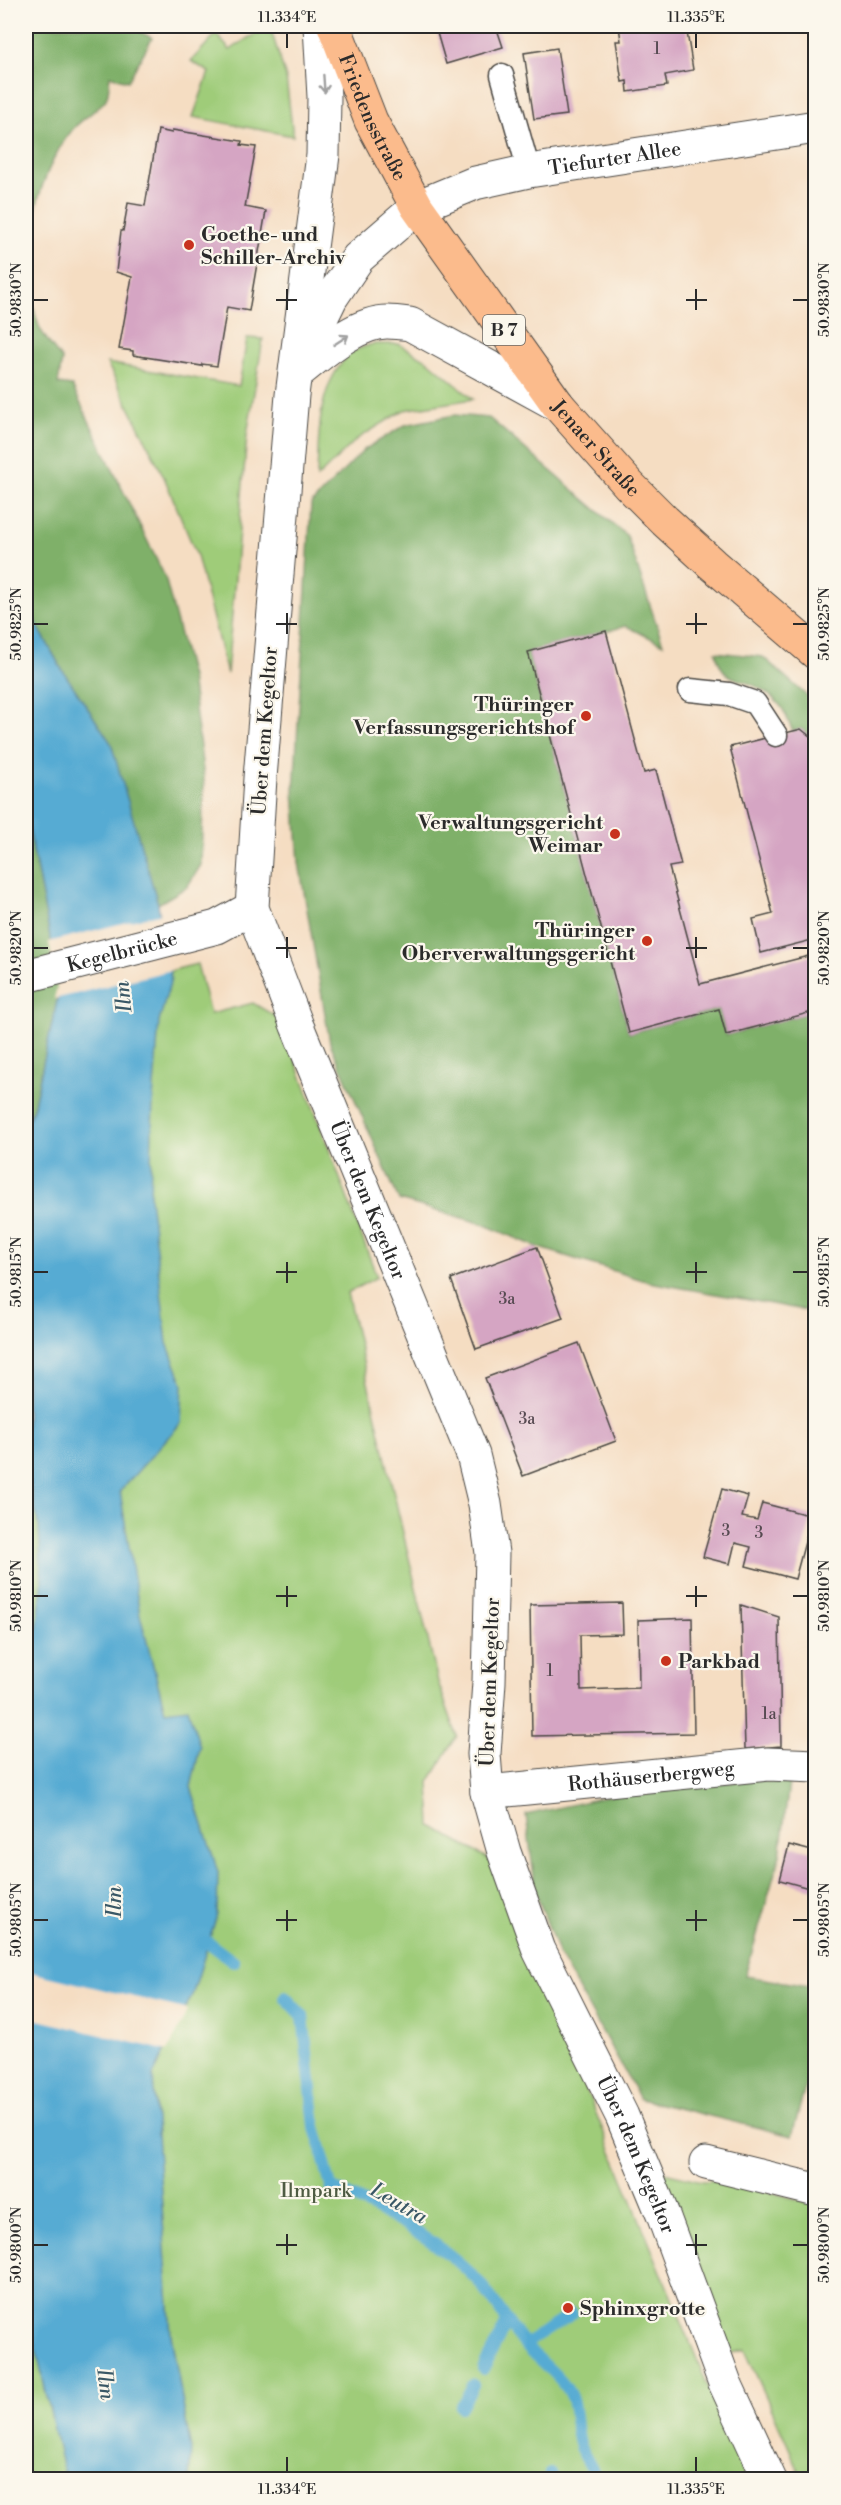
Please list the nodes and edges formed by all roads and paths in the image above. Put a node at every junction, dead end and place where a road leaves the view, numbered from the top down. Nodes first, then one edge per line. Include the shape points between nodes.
1 (320, 26) edge
2 (334, 26) edge
3 (502, 75) dead end
4 (816, 127) edge
5 (529, 171) junction
6 (417, 207) junction
7 (294, 375) junction
8 (558, 405) junction
9 (816, 653) edge
10 (690, 690) dead end
11 (776, 735) dead end
12 (252, 908) junction
13 (26, 976) edge
14 (816, 1766) edge
15 (487, 1792) junction
16 (706, 2163) dead end
17 (816, 2190) edge
18 (770, 2480) edge

1 -> 7 street, Über dem Kegeltor via 323,155
2 - 6 main road, Friedensstraße / B 7 via 371,121
3 - 5 lane
4 - 5 street, Tiefurter Allee
5 - 6 street, Tiefurter Allee via 475,183
6 - 7 street, Über dem Kegeltor via 358,258 331,298
6 - 8 main road, Jenaer Straße / B 7
7 -> 8 street via 344,338 367,327 385,322 410,324
7 - 12 street, Über dem Kegeltor
8 - 9 main road, Jenaer Straße / B 7 via 665,521
10 - 11 lane via 729,694 755,704
12 - 13 street, Kegelbrücke via 217,927
12 - 15 street, Über dem Kegeltor via 473,1455 492,1553 484,1754
14 - 15 street, Rothäuserbergweg via 768,1764
15 - 18 street, Über dem Kegeltor via 539,1950 622,2116 725,2383
16 - 17 street

